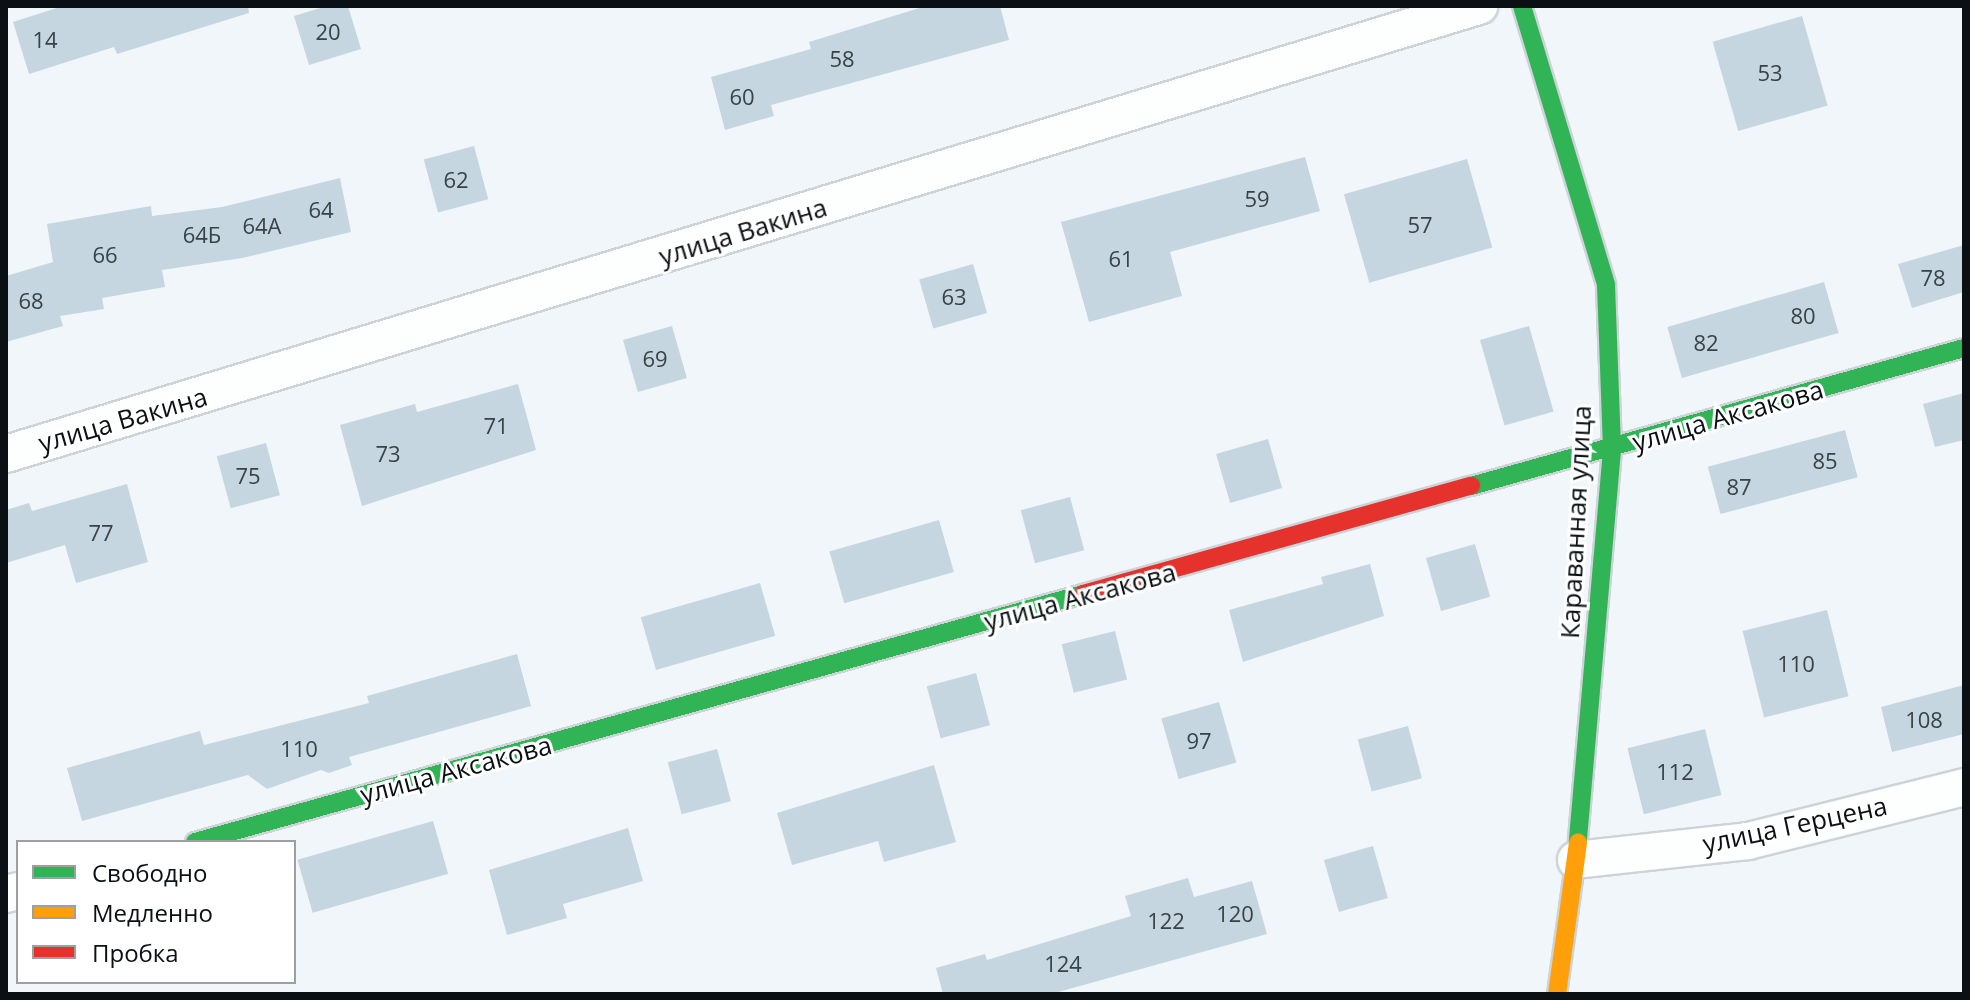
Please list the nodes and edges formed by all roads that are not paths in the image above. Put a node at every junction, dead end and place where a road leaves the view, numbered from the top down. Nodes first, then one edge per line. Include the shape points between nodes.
1 (1479, 6) edge
2 (1522, 6) edge
3 (1964, 348) edge
4 (1612, 450) junction
5 (6, 454) edge
6 (1964, 787) edge
7 (202, 840) edge
8 (1576, 860) junction
9 (1557, 994) edge

1 - 5 street, улица Вакина
2 - 4 street, Караванная улица via 1606,285
3 - 4 street, улица Аксакова
4 - 7 street, улица Аксакова
4 - 8 street, Караванная улица
6 - 8 street, улица Герцена via 1748,841
8 - 9 street, Караванная улица

